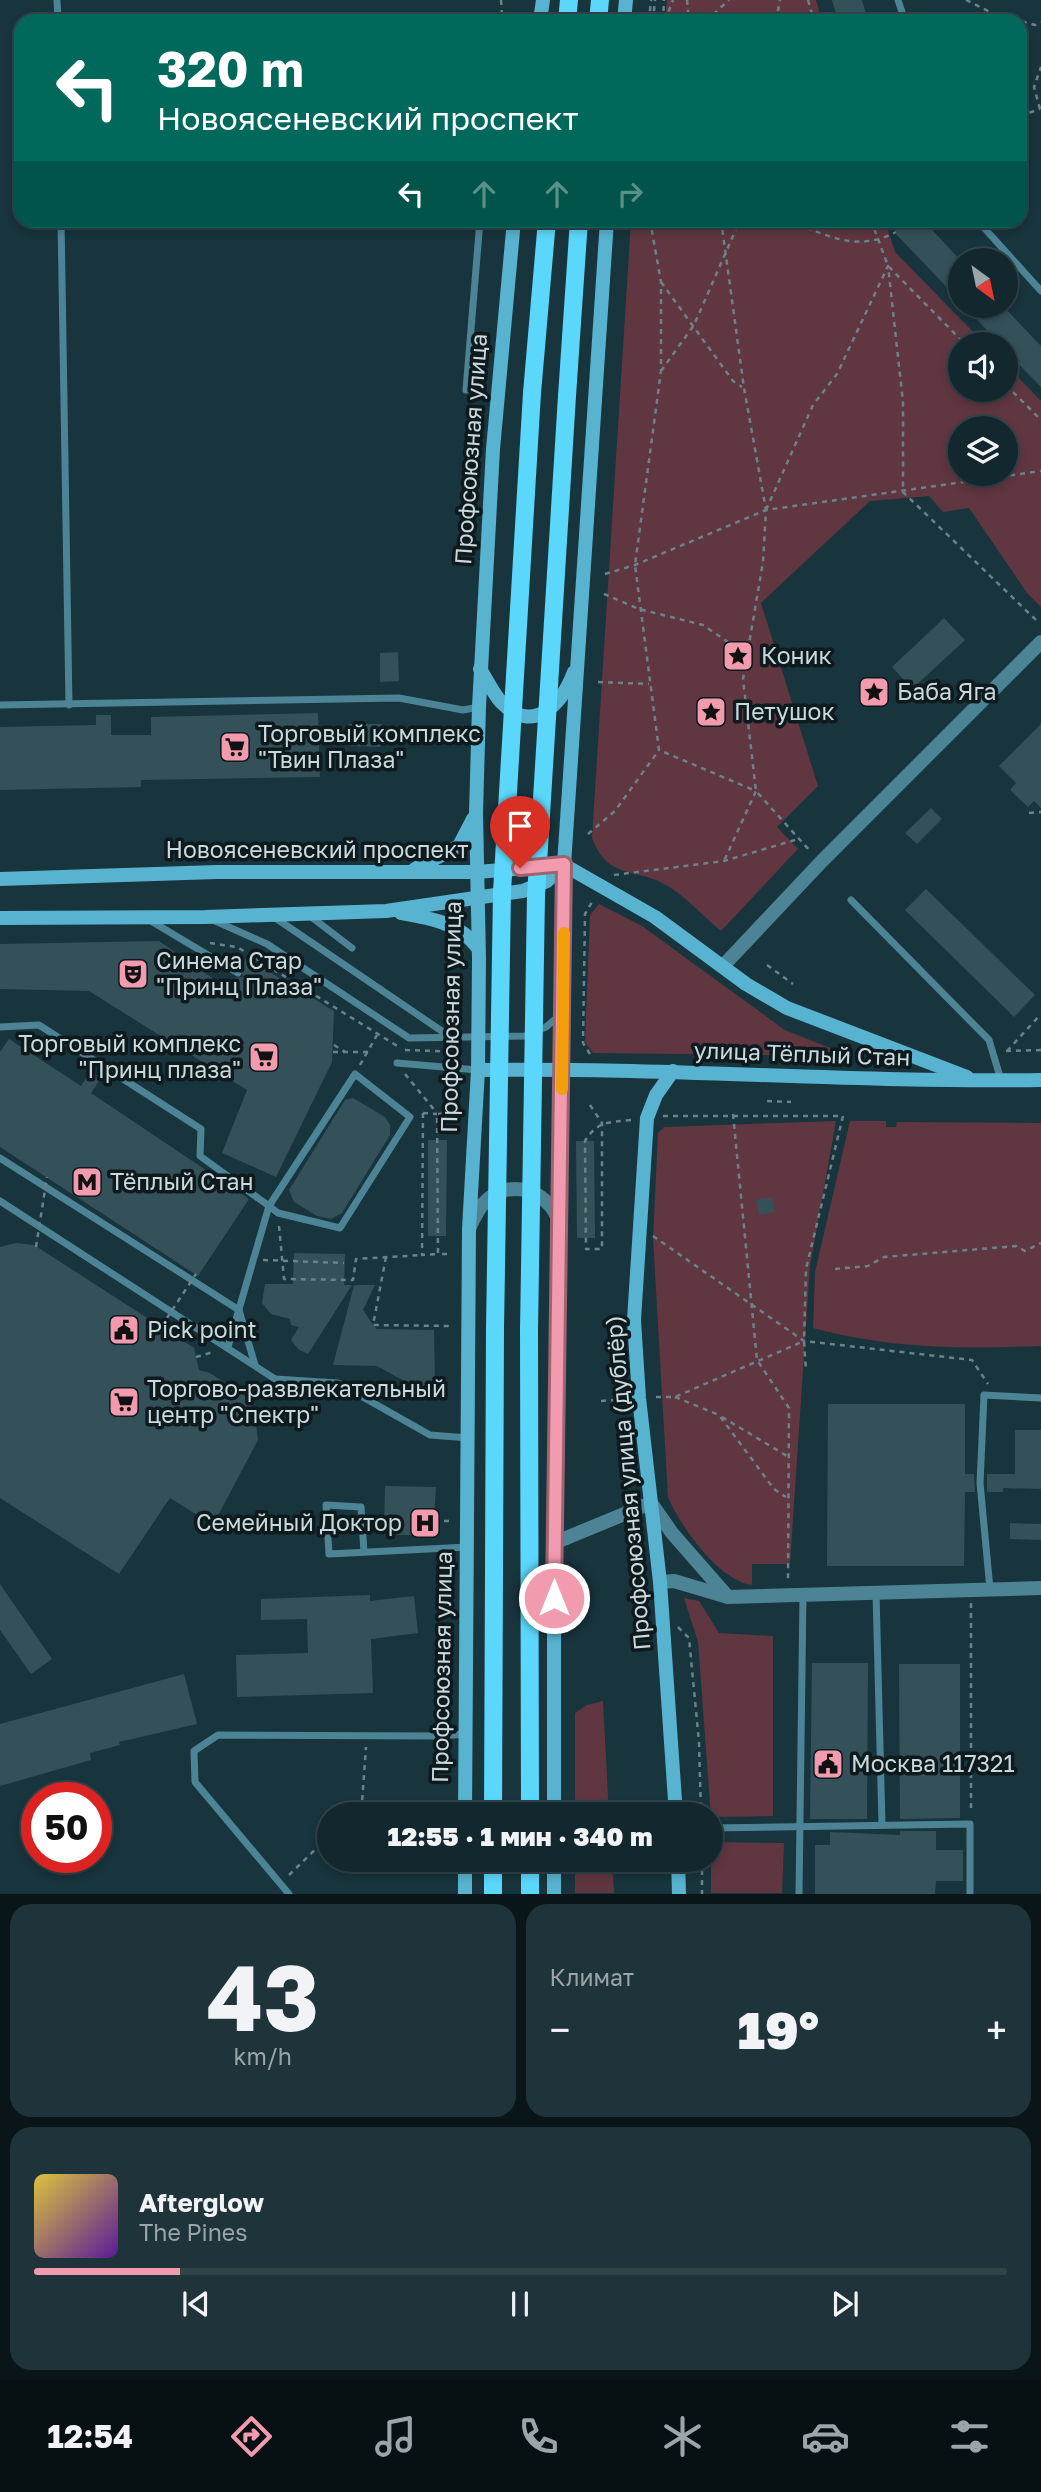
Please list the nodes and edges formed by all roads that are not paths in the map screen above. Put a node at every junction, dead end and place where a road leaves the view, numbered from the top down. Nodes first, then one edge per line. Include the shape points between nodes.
1 (61, 228) edge
2 (479, 228) edge
3 (513, 228) edge
4 (546, 228) edge
5 (578, 228) edge
6 (607, 228) edge
7 (984, 228) edge
8 (1041, 291) edge
9 (466, 390) dead end
10 (1041, 642) edge
11 (580, 657) junction
12 (480, 669) junction
13 (0, 705) edge
14 (69, 705) junction
15 (478, 707) junction
16 (476, 813) junction
17 (564, 864) junction
18 (477, 872) junction
19 (407, 873) junction
20 (0, 879) edge
21 (477, 900) junction
22 (851, 900) dead end
23 (386, 911) junction
24 (307, 913) junction
25 (271, 914) junction
26 (144, 917) junction
27 (205, 917) junction
28 (0, 918) edge
29 (352, 948) dead end
30 (478, 948) junction
31 (723, 966) junction
32 (238, 972) dead end
33 (563, 1012) junction
34 (0, 1027) edge
35 (450, 1037) junction
36 (478, 1037) junction
37 (397, 1063) road end
38 (562, 1069) junction
39 (471, 1070) junction
40 (673, 1071) junction
41 (975, 1080) junction
42 (1041, 1080) edge
43 (1002, 1081) junction
44 (0, 1158) edge
45 (0, 1201) edge
46 (269, 1206) junction
47 (561, 1227) junction
48 (469, 1229) junction
49 (239, 1310) junction
50 (229, 1347) junction
51 (255, 1365) junction
52 (1041, 1398) edge
53 (470, 1438) junction
54 (651, 1503) junction
55 (554, 1543) junction
56 (468, 1547) junction
57 (363, 1552) junction
58 (660, 1581) junction
59 (1041, 1588) edge
60 (990, 1589) junction
61 (876, 1592) junction
62 (803, 1595) junction
63 (728, 1597) junction
64 (466, 1734) junction
65 (465, 1802) edge
66 (493, 1802) edge
67 (530, 1802) edge
68 (554, 1802) edge
69 (675, 1802) edge
70 (882, 1824) junction
71 (800, 1827) junction
72 (723, 1828) edge
73 (465, 1872) edge
74 (493, 1872) edge
75 (530, 1872) edge
76 (554, 1872) edge
77 (678, 1872) edge
78 (289, 1894) edge
79 (465, 1894) edge
80 (493, 1894) edge
81 (530, 1894) edge
82 (554, 1894) edge
83 (678, 1894) edge
84 (799, 1894) edge
85 (971, 1894) edge

1 - 14 lane
2 - 9 lane
3 - 12 main road, Профсоюзная улица via 493,449
4 - 66 main road, bridge via 502,892
5 - 67 main road, bridge via 536,895 529,1330
6 - 11 main road
7 - 8 lane
10 - 31 street
11 - 12 main road via 555,706 538,715 519,715 501,702
11 - 17 main road
12 - 15 main road, Профсоюзная улица
13 - 14 lane
14 - 15 lane via 399,698 463,710
15 - 16 main road, Профсоюзная улица
16 - 18 main road, Профсоюзная улица
16 - 19 main road via 459,846
17 - 18 main road, Новоясеневский проспект
17 - 21 main road via 547,881 523,891
17 - 31 main road via 654,917
17 - 33 main road
18 - 19 main road, Новоясеневский проспект
18 - 21 main road, Профсоюзная улица
19 - 20 main road, Новоясеневский проспект via 217,872
21 - 23 main road
21 - 30 main road, Профсоюзная улица
22 - 43 lane via 989,1040
23 - 24 main road
23 - 30 main road via 443,922
24 - 25 main road
24 - 29 lane
25 - 27 main road
25 - 35 lane
26 - 27 main road
26 - 28 main road
26 - 32 lane
27 - 35 lane via 267,944 408,1038
30 - 36 main road, Профсоюзная улица
31 - 41 main road via 787,1008
33 - 36 lane via 546,1027 525,1036
33 - 38 main road
34 - 46 lane via 39,1025 201,1129 200,1156
35 - 36 lane
36 - 39 main road, Профсоюзная улица
37 - 39 lane
38 - 39 main road, улица Тёплый Стан
38 - 40 main road, улица Тёплый Стан
38 - 47 main road
39 - 48 main road, Профсоюзная улица
40 - 41 main road, улица Тёплый Стан
40 - 54 main road, Профсоюзная улица (дублёр) via 647,1118 634,1320
41 - 43 main road, улица Тёплый Стан
42 - 43 main road, улица Тёплый Стан
44 - 49 lane
45 - 50 lane
46 - 46 lane via 355,1074 410,1116 340,1228 278,1213
46 - 49 lane
47 - 48 street via 550,1203 525,1189 494,1195 483,1203
47 - 55 main road
48 - 53 main road, Профсоюзная улица
49 - 50 lane
49 - 51 lane
50 - 51 lane
51 - 53 lane via 275,1379 338,1383 430,1435
52 - 60 lane via 984,1395 980,1483
53 - 56 main road, Профсоюзная улица
54 - 55 street
54 - 58 main road, Профсоюзная улица (дублёр)
54 - 63 street
55 - 68 main road
56 - 57 lane
56 - 64 main road, Профсоюзная улица
57 - 57 lane via 329,1554 326,1505 361,1507
58 - 63 street
58 - 69 main road, Профсоюзная улица (дублёр)
59 - 60 street
60 - 61 street
61 - 62 street
61 - 70 lane
62 - 63 street
62 - 71 lane
64 - 65 main road, Профсоюзная улица
64 - 78 lane via 218,1735 194,1751 195,1782
70 - 71 lane
70 - 85 lane via 970,1824
71 - 72 lane
71 - 84 lane
73 - 79 main road
74 - 80 main road
75 - 81 main road
76 - 82 main road
77 - 83 main road

